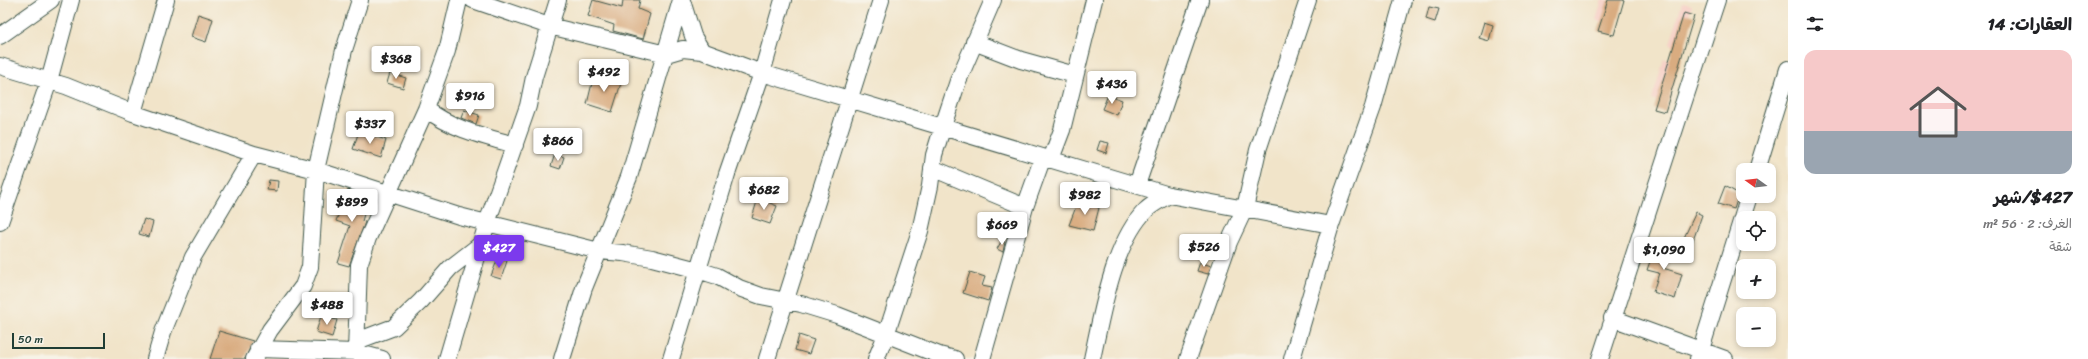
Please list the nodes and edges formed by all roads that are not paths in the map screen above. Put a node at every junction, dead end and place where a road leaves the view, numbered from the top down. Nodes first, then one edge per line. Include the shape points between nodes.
1 (51, 0) edge
2 (71, 0) edge
3 (166, 0) edge
4 (360, 0) edge
5 (459, 0) edge
6 (473, 0) edge
7 (558, 0) edge
8 (682, 0) edge
9 (783, 0) edge
10 (881, 0) edge
11 (993, 0) edge
12 (1094, 0) edge
13 (1200, 0) edge
14 (1308, 0) edge
15 (1403, 0) edge
16 (1717, 0) edge
17 (549, 26) junction
18 (1, 33) edge
19 (974, 42) junction
20 (702, 51) junction
21 (666, 54) junction
22 (0, 66) edge
23 (1788, 69) edge
24 (762, 73) junction
25 (1075, 75) junction
26 (49, 81) junction
27 (849, 99) junction
28 (426, 109) junction
29 (133, 113) junction
30 (943, 126) junction
31 (514, 145) junction
32 (254, 154) junction
33 (1047, 158) junction
34 (1759, 163) edge
35 (932, 168) junction
36 (316, 170) junction
37 (1137, 185) junction
38 (389, 193) junction
39 (1169, 195) junction
40 (1747, 203) edge
41 (1025, 207) junction
42 (1244, 208) junction
43 (0, 222) edge
44 (487, 223) junction
45 (1331, 225) junction
46 (481, 244) junction
47 (598, 251) junction
48 (698, 270) junction
49 (786, 301) junction
50 (1612, 318) junction
51 (886, 335) junction
52 (357, 347) junction
53 (256, 354) edge
54 (1700, 354) edge
55 (155, 359) edge
56 (382, 359) edge
57 (447, 359) edge
58 (562, 359) edge
59 (671, 359) edge
60 (767, 359) edge
61 (876, 359) edge
62 (955, 359) edge
63 (982, 359) edge
64 (1092, 359) edge
65 (1188, 359) edge
66 (1292, 359) edge
67 (1600, 359) edge
68 (1725, 359) edge

1 - 18 street
2 - 26 street
3 - 29 street
4 - 36 street via 344,50
5 - 28 street via 447,51
6 - 17 street
7 - 17 street
8 - 20 street via 692,36
8 - 21 street
9 - 24 street
10 - 27 street
11 - 19 street
12 - 25 street
13 - 37 street
14 - 42 street via 1258,150
15 - 45 street via 1373,107
16 - 50 street
17 - 21 street
17 - 31 street via 528,106
19 - 25 street via 1020,60
19 - 30 street
20 - 21 street via 683,49
20 - 24 street
21 - 47 street via 629,177
22 - 26 street
23 - 34 street
24 - 27 street
24 - 48 street via 727,174
25 - 33 street via 1062,130
26 - 29 street
26 - 43 street
27 - 30 street
27 - 49 street
28 - 31 street via 438,118 471,133
28 - 38 street
29 - 32 street
30 - 33 street
30 - 35 street
31 - 44 street
32 - 36 street
32 - 55 street via 193,257
33 - 37 street
33 - 41 street
35 - 41 street
35 - 51 street via 920,231
36 - 38 street
36 - 53 street via 310,267 303,286
37 - 39 street
38 - 44 street
38 - 52 street via 368,238 359,265
39 - 42 street
39 - 64 street via 1146,210 1120,249
40 - 54 street
41 - 63 street
42 - 45 street
42 - 65 street via 1229,242
44 - 46 street
44 - 47 street
45 - 66 street
46 - 52 street via 450,268 422,301 394,327
46 - 57 street
47 - 48 street via 652,258
47 - 58 street
48 - 49 street via 761,296
48 - 59 street
49 - 51 street via 837,315
49 - 60 street
50 - 54 street
50 - 67 street
51 - 61 street
51 - 62 street
52 - 53 street
52 - 56 street
54 - 68 street

